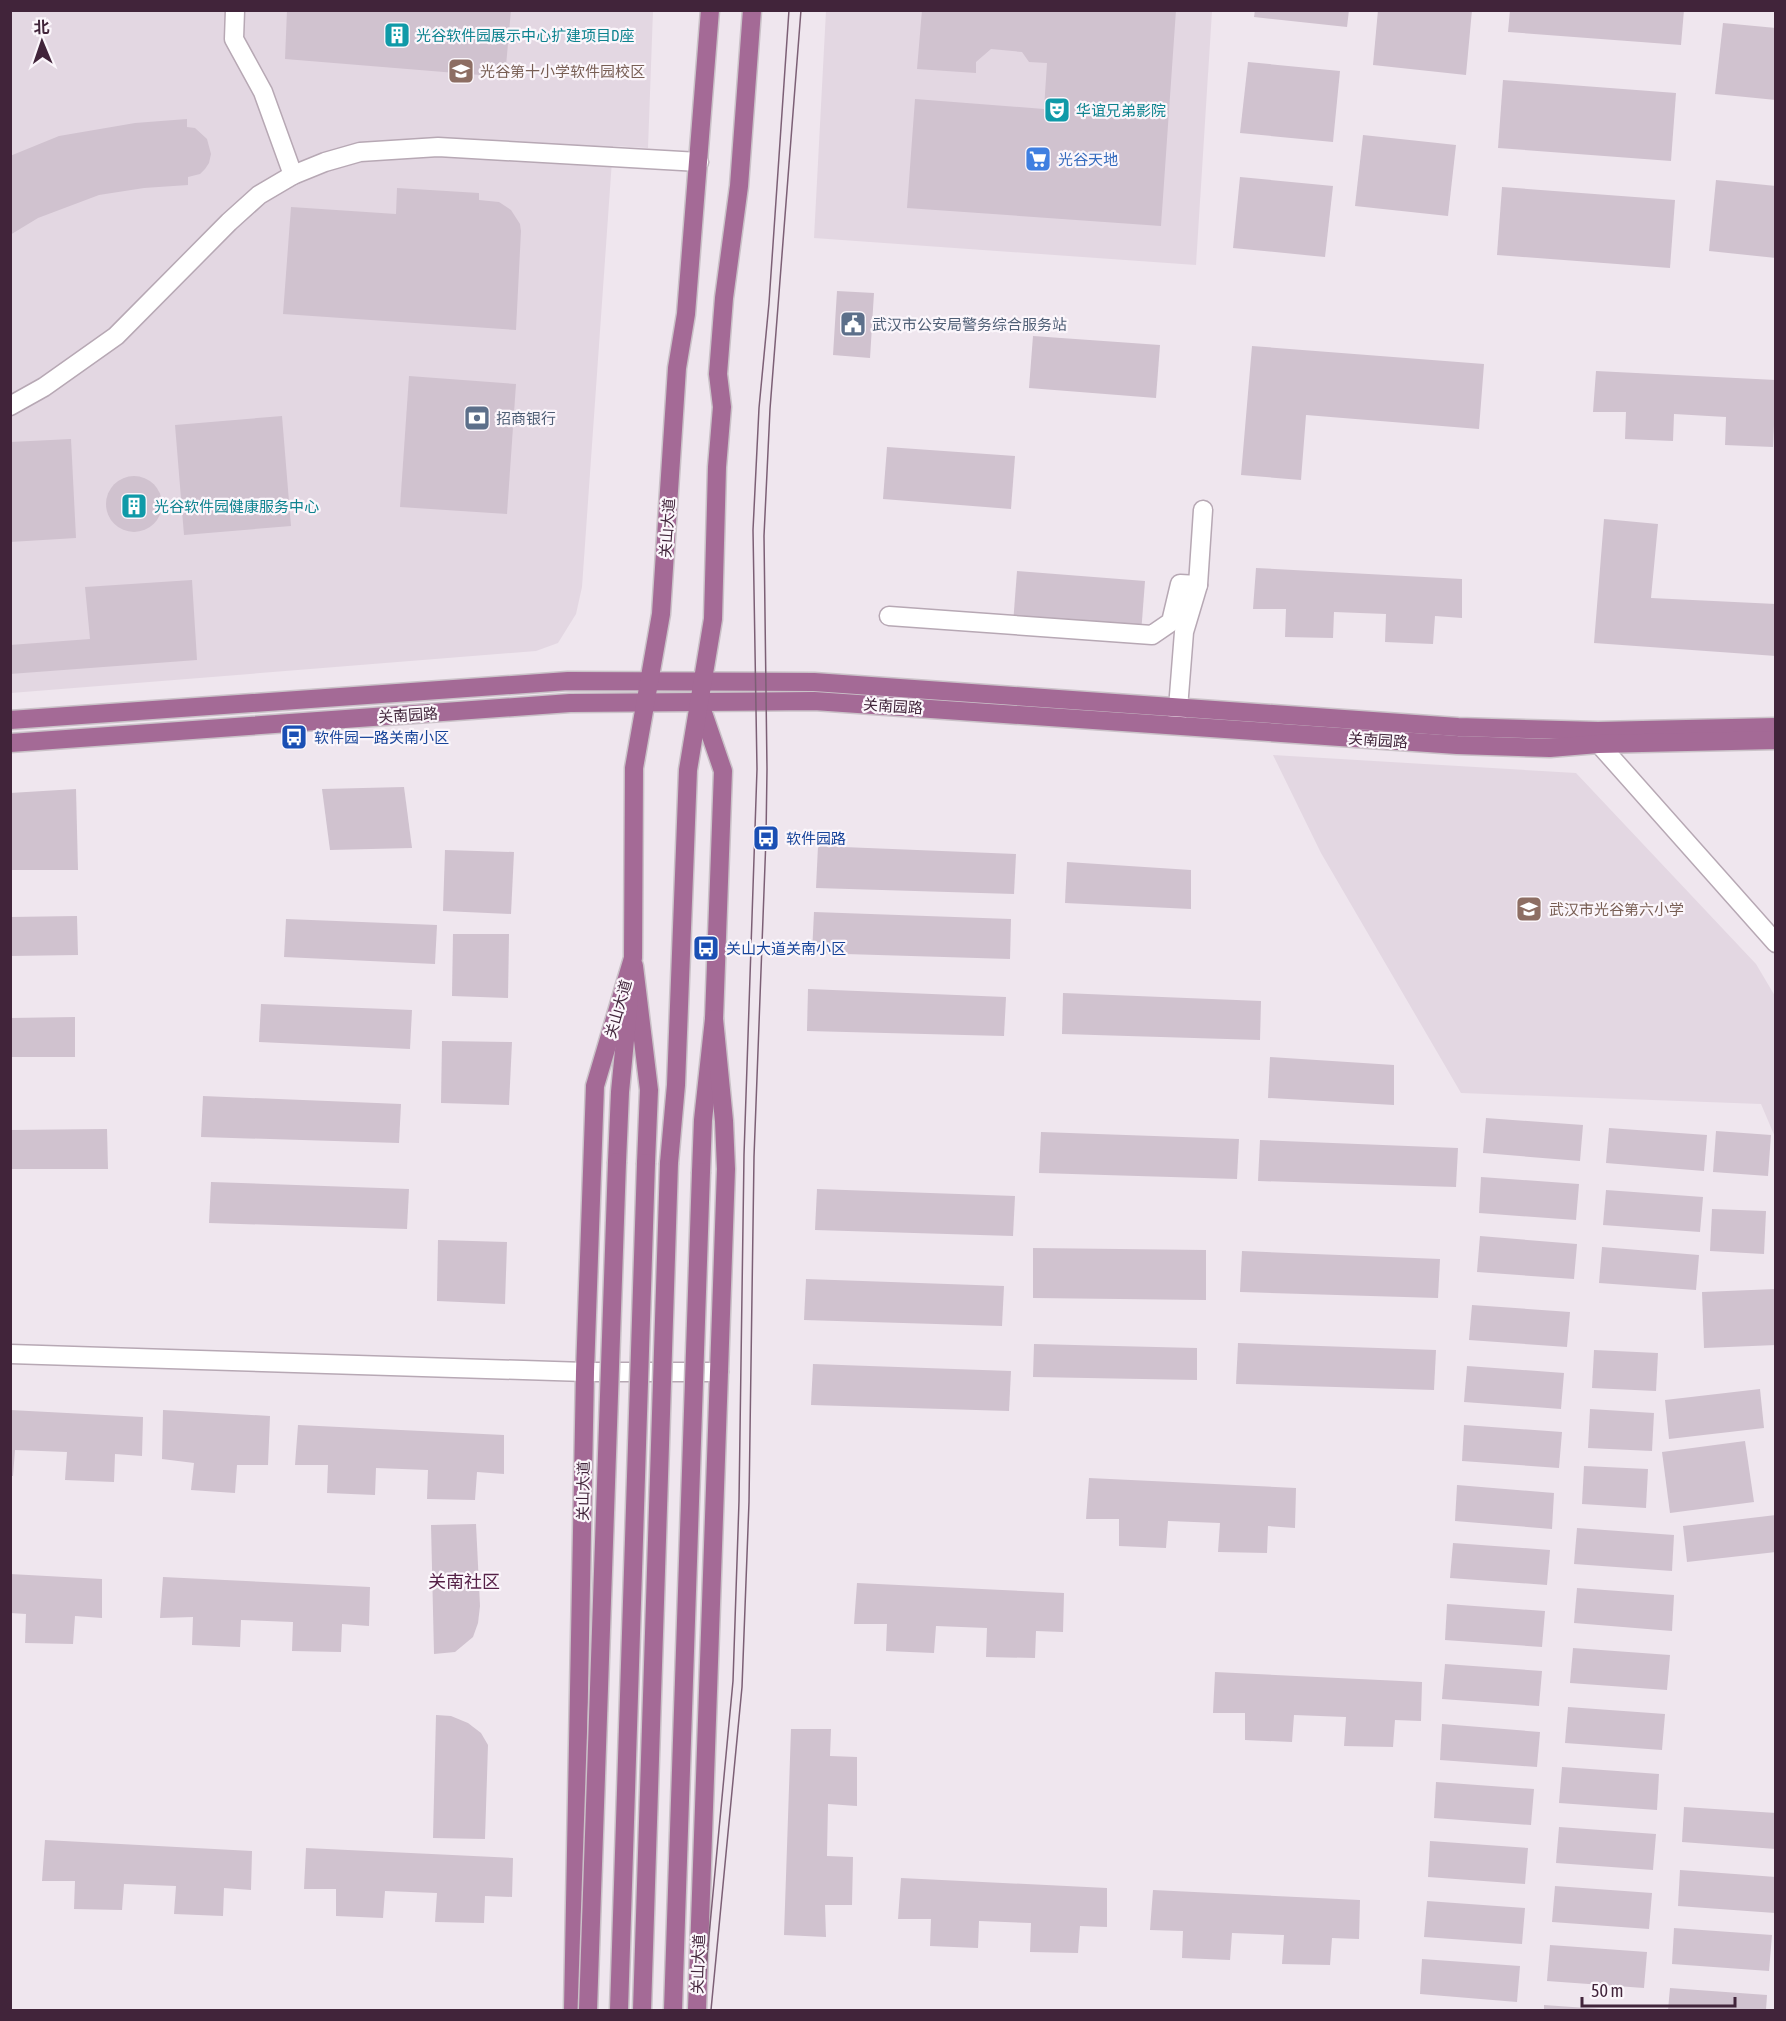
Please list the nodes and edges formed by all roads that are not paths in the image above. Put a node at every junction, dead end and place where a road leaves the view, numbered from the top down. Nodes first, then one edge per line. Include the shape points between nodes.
1 (235, 10) edge
2 (710, 10) edge
3 (752, 10) edge
4 (699, 162) junction
5 (293, 175) junction
6 (10, 406) edge
7 (1203, 510) dead end
8 (1198, 585) junction
9 (889, 616) dead end
10 (649, 681) junction
11 (702, 681) junction
12 (645, 702) junction
13 (699, 702) junction
14 (1178, 708) junction
15 (10, 720) edge
16 (1177, 726) junction
17 (1776, 727) edge
18 (1593, 737) junction
19 (1776, 740) edge
20 (10, 743) edge
21 (1776, 943) edge
22 (633, 958) junction
23 (714, 1019) junction
24 (10, 1354) edge
25 (585, 1372) junction
26 (719, 1372) junction
27 (573, 2010) edge
28 (588, 2010) edge
29 (619, 2010) edge
30 (642, 2010) edge
31 (674, 2010) edge
32 (697, 2010) edge

1 - 5 street via 234,39 263,92
2 - 4 main road, 关山大道
3 - 11 main road via 739,186 718,374 722,407 713,619
4 - 5 street via 438,147 360,152
4 - 10 main road, 关山大道 via 686,314 677,368 661,614
5 - 6 street via 259,195 237,215 116,336
7 - 8 street
8 - 9 street via 1180,584 1171,622 1152,634
8 - 14 street via 1184,632
10 - 11 main road, 关南园路
10 - 12 main road, 关山大道
10 - 15 main road, 关南园路 via 568,681
11 - 13 main road
11 - 14 main road, 关南园路 via 814,682
12 - 13 main road, 关南园路
12 - 20 main road, 关南园路 via 570,703
12 - 22 main road, 关山大道 via 634,768
13 - 16 main road, 关南园路 via 814,701
13 - 23 main road via 723,771
13 - 30 main road, bridge via 687,770 676,1085 669,1163
14 - 16 street
14 - 18 main road, 关南园路
16 - 18 main road, 关南园路 via 1550,748
17 - 18 main road, 关南园路
18 - 19 main road, 关南园路
18 - 21 street
22 - 25 main road, 关山大道 via 595,1086
22 - 28 main road, bridge via 617,1162
22 - 29 main road, bridge via 649,1090
23 - 26 main road, 关山大道 via 726,1169
23 - 31 main road, bridge via 703,1120
24 - 25 street
25 - 26 street
25 - 27 main road, 关山大道
26 - 32 main road, 关山大道

